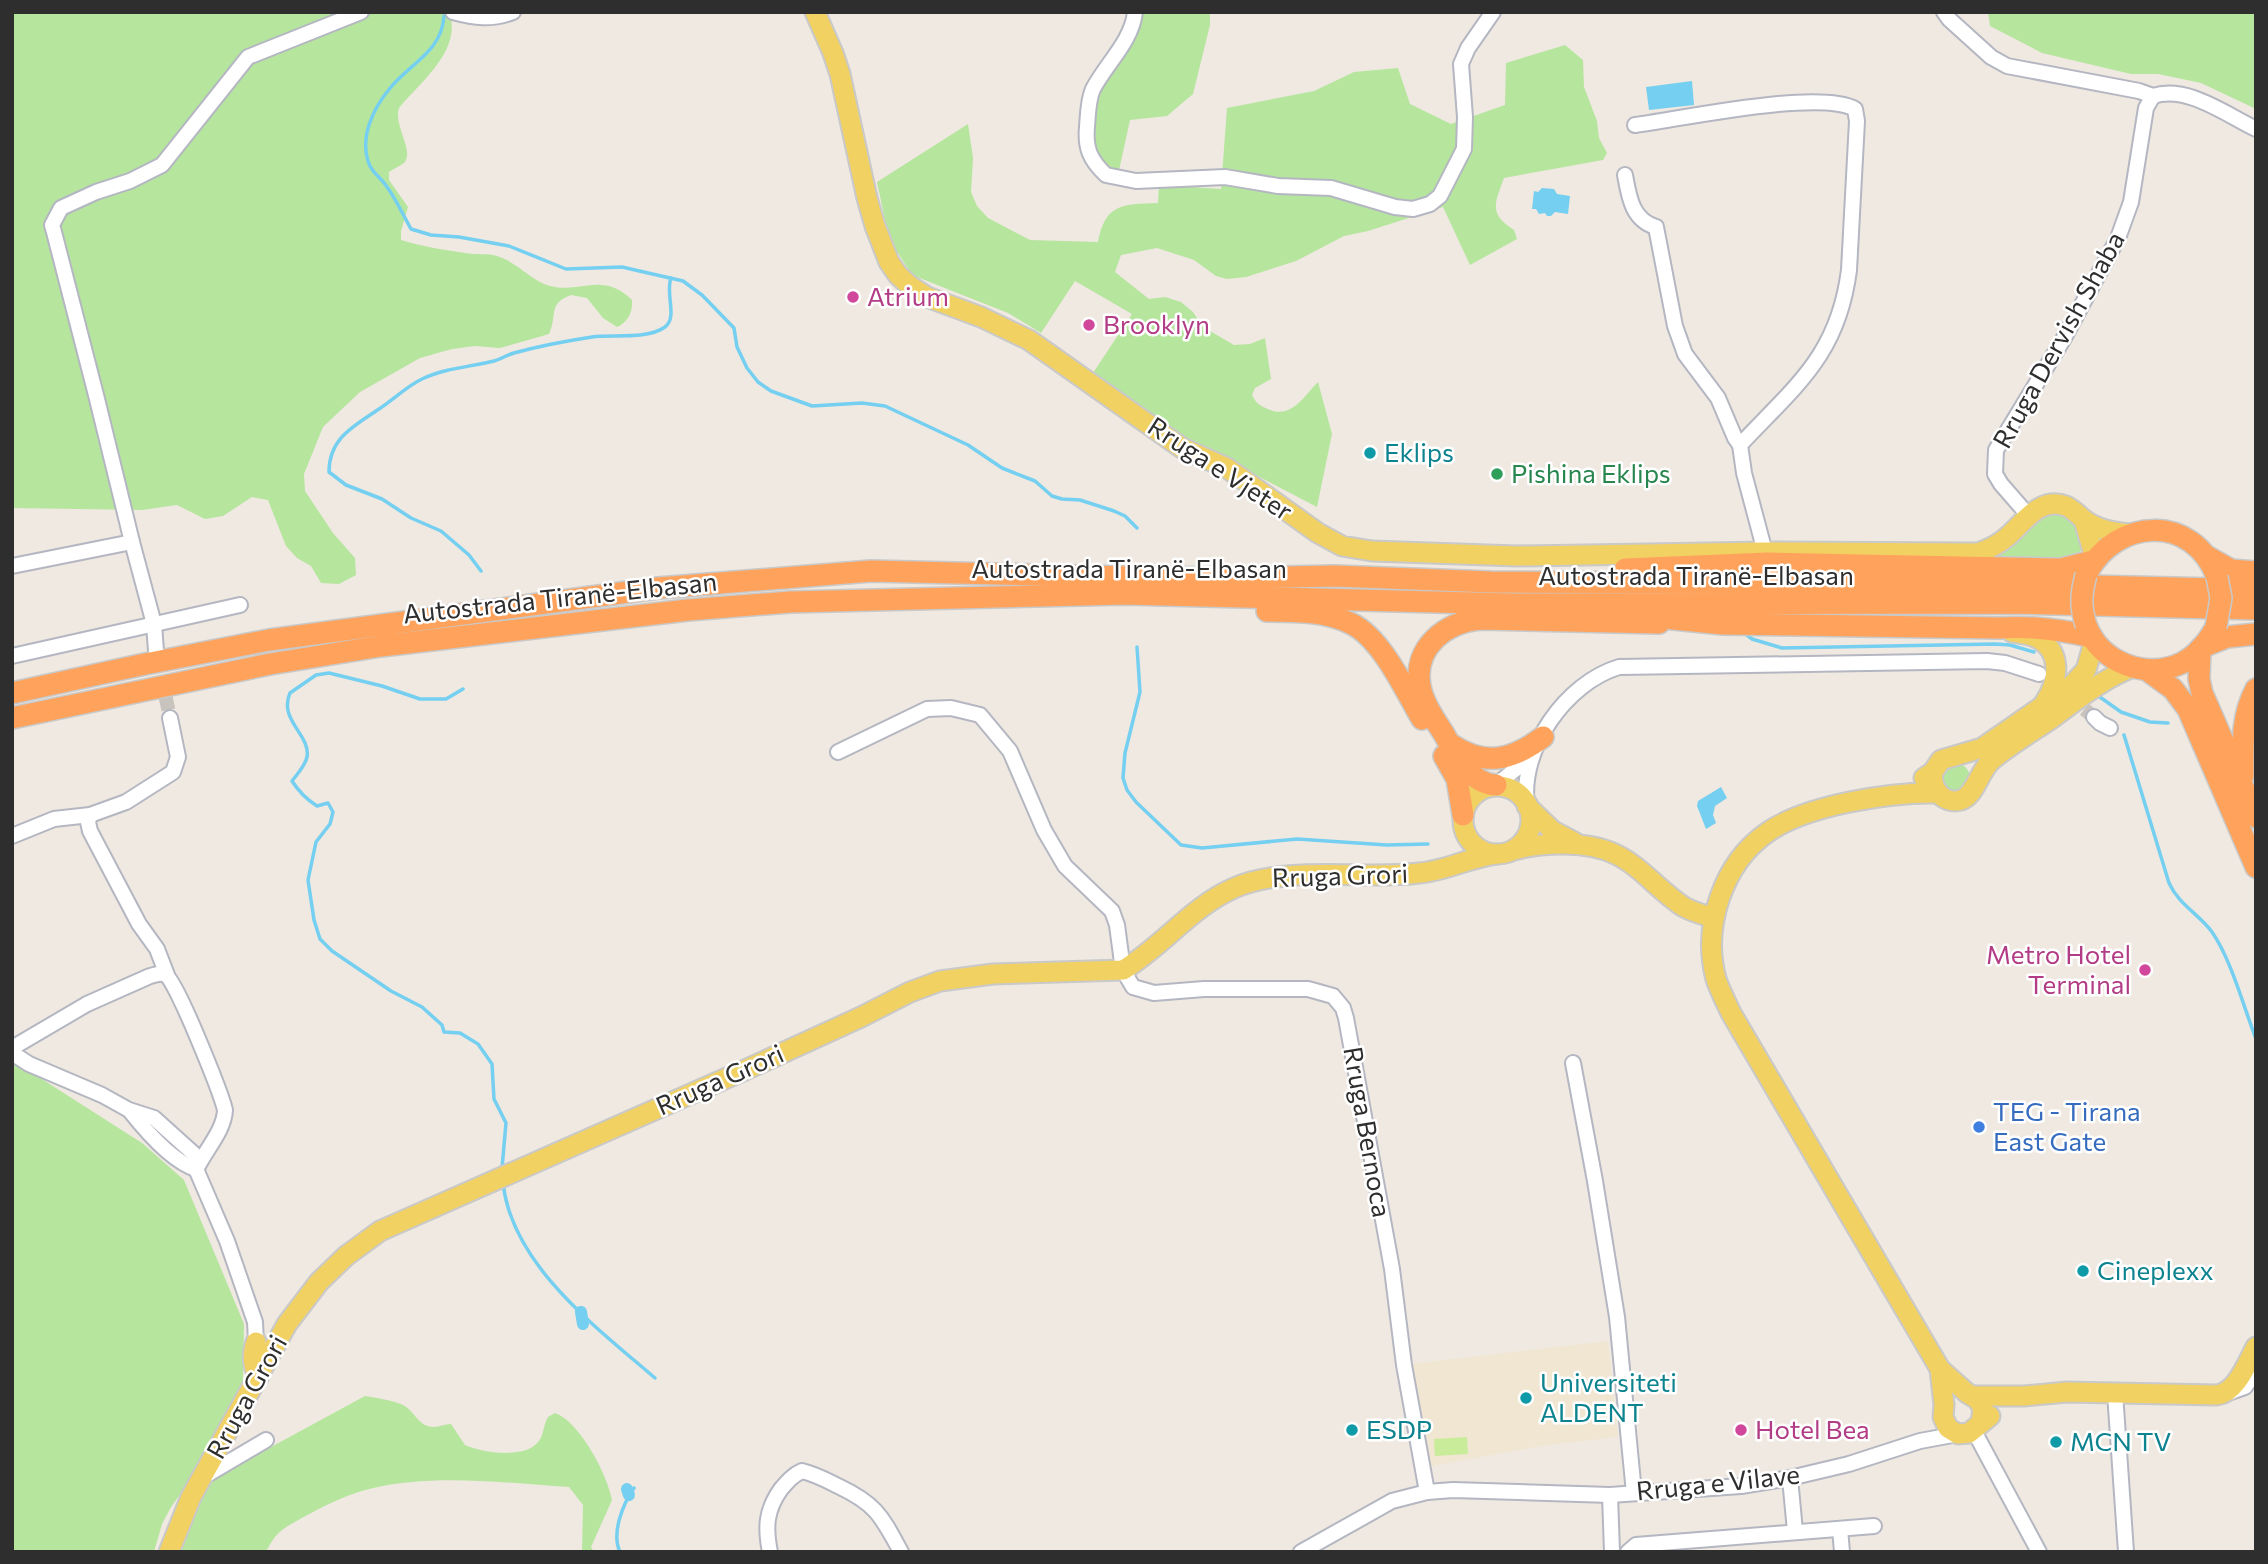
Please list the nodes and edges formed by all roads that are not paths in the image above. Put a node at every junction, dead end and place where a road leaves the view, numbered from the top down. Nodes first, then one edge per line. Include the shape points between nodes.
1 (361, 12) edge
2 (453, 12) edge
3 (513, 12) edge
4 (815, 12) edge
5 (1135, 12) edge
6 (1493, 12) edge
7 (1944, 12) edge
8 (2153, 96) junction
9 (1635, 125) dead end
10 (2256, 129) edge
11 (1625, 175) dead end
12 (1740, 445) junction
13 (2028, 515) junction
14 (2084, 520) junction
15 (2130, 534) junction
16 (132, 542) junction
17 (1765, 552) junction
18 (2206, 556) junction
19 (2091, 565) junction
20 (12, 566) edge
21 (2256, 572) edge
22 (1491, 582) junction
23 (2256, 590) edge
24 (1159, 594) junction
25 (1513, 604) junction
26 (240, 605) dead end
27 (2256, 610) edge
28 (153, 624) junction
29 (1723, 624) junction
30 (2000, 628) junction
31 (2256, 634) edge
32 (2091, 635) junction
33 (2202, 648) junction
34 (156, 651) tunnel mouth
35 (12, 656) edge
36 (2140, 669) junction
37 (2039, 674) dead end
38 (2256, 689) edge
39 (12, 693) edge
40 (2043, 706) junction
41 (2094, 717) tunnel mouth
42 (12, 718) edge
43 (170, 718) tunnel mouth
44 (2110, 728) dead end
45 (1542, 737) junction
46 (1447, 740) junction
47 (838, 752) dead end
48 (1960, 757) junction
49 (1933, 772) junction
50 (1977, 779) junction
51 (1496, 785) junction
52 (2242, 785) junction
53 (1938, 793) junction
54 (1900, 794) junction
55 (1527, 806) junction
56 (90, 815) junction
57 (1463, 816) junction
58 (2256, 817) edge
59 (12, 836) edge
60 (1584, 847) junction
61 (1506, 852) junction
62 (2256, 867) edge
63 (1430, 872) junction
64 (1714, 918) junction
65 (1123, 970) junction
66 (167, 975) junction
67 (12, 1051) edge
68 (1573, 1063) dead end
69 (197, 1169) junction
70 (265, 1341) junction
71 (2256, 1348) edge
72 (1940, 1369) junction
73 (2256, 1371) edge
74 (2256, 1390) edge
75 (2115, 1393) junction
76 (2223, 1394) junction
77 (1970, 1395) junction
78 (2024, 1396) junction
79 (1943, 1408) junction
80 (231, 1428) junction
81 (1971, 1429) junction
82 (1920, 1441) junction
83 (242, 1445) junction
84 (216, 1455) junction
85 (204, 1477) junction
86 (1790, 1478) junction
87 (1427, 1492) junction
88 (1634, 1493) junction
89 (1610, 1495) junction
90 (1874, 1526) dead end
91 (1840, 1529) junction
92 (1795, 1531) junction
93 (1650, 1548) edge
94 (169, 1552) edge
95 (770, 1552) edge
96 (901, 1552) edge
97 (1301, 1552) edge
98 (1612, 1552) edge
99 (1628, 1552) edge
100 (1842, 1552) edge
101 (2039, 1552) edge
102 (2126, 1552) edge

1 - 16 street via 248,57 162,165 61,208 52,225
2 - 3 street via 479,19
4 - 17 main road, Rruga e Vjeter via 840,74 875,226 898,275 927,297 1007,328 1037,345 1182,448 1227,468 1328,540 1360,550 1517,556
5 - 6 street via 1130,32 1091,92 1085,140 1088,153 1106,175 1136,181 1225,177 1331,188 1413,209 1440,196 1464,149 1461,64
7 - 8 street via 1991,57 2007,66
8 - 10 street via 2187,95
8 - 13 street, Rruga Dervish Shaba via 2146,108 2131,202 2118,238 1996,450 1995,474
9 - 12 street via 1787,103 1836,102 1855,109 1849,270 1836,323 1815,365
11 - 12 street via 1630,204 1646,224 1656,227 1675,326 1685,354 1717,398
12 - 17 street
13 - 14 main road, Rruga e Vjeter via 2057,504
13 - 17 main road, Rruga e Vjeter via 1994,547 1978,553
14 - 15 main road, Rruga e Vjeter via 2107,531
14 - 19 main road
15 - 18 highway via 2168,532 2189,541
15 - 19 highway via 2108,545
16 - 20 street
16 - 28 street
18 - 21 highway via 2231,570
18 - 33 highway, bridge via 2217,576 2221,598 2216,627
19 - 22 highway via 2061,569 1767,563 1532,573
19 - 32 highway, bridge via 2081,593
22 - 23 highway, Autostrada Tiranë-Elbasan
22 - 39 highway, Autostrada Tiranë-Elbasan via 871,571 658,588 269,640
24 - 25 highway, Autostrada Tiranë-Elbasan
24 - 42 highway, Autostrada Tiranë-Elbasan via 904,597 688,610 331,654
24 - 57 highway via 1209,609 1328,615 1364,632 1393,670 1454,773
25 - 27 highway, Autostrada Tiranë-Elbasan via 2015,603
25 - 29 highway
26 - 28 street
28 - 34 street
28 - 35 street
29 - 30 highway
29 - 46 highway via 1489,619 1460,623 1432,641 1420,676 1421,691
30 - 32 highway via 2027,626
30 - 40 main road via 2036,638 2053,656 2057,675
31 - 33 highway via 2227,637
32 - 36 highway via 2109,656
32 - 40 main road via 2091,658 2078,681
33 - 36 highway via 2183,663
33 - 52 highway via 2202,693
36 - 50 main road via 2102,682 1998,755
36 - 62 highway via 2173,689 2188,709
37 - 45 street via 1987,661 1619,667 1581,686
38 - 52 highway via 2243,724
40 - 48 main road via 1982,748
41 - 44 street
43 - 56 street via 178,757 173,772 126,802
45 - 46 highway via 1522,751 1494,759 1469,754
45 - 51 street via 1522,764
45 - 55 street via 1528,774
46 - 51 highway via 1470,772
47 - 65 street via 927,709 951,708 980,715 1010,751 1065,866 1112,911
48 - 49 main road via 1941,760
48 - 50 main road via 1973,765
49 - 53 main road
49 - 54 main road
50 - 53 main road via 1963,799 1952,801
51 - 55 main road via 1511,789
51 - 57 main road via 1474,795
52 - 58 highway
53 - 54 main road
54 - 64 main road via 1799,816 1766,833 1733,870
55 - 60 main road via 1553,831
55 - 61 main road via 1529,830 1523,841
56 - 59 street via 54,819
56 - 66 street via 90,831
57 - 61 main road via 1471,842 1480,849
57 - 63 main road via 1452,853
60 - 61 main road, Rruga Grori via 1547,844
60 - 64 main road via 1616,854 1682,906
61 - 63 main road, Rruga Grori
63 - 65 main road, Rruga Grori via 1254,880 1199,907
64 - 72 main road via 1716,977 1731,1013
65 - 70 main road, Rruga Grori via 993,974 910,992 746,1070 380,1231 346,1256 287,1324
65 - 87 street, Rruga Bernoca via 1133,988 1154,993 1308,989 1333,996 1343,1009 1392,1269
66 - 67 street via 150,976 96,1000
66 - 69 street via 176,986 225,1110 223,1124
67 - 69 street via 29,1064 154,1118 194,1154
68 - 88 street via 1617,1317
69 - 70 street
70 - 80 main road, Rruga Grori via 259,1376
71 - 76 main road
72 - 77 main road
72 - 79 main road
73 - 76 street via 2245,1387
74 - 76 street via 2247,1395
75 - 76 main road, Rruga e Vilave
75 - 78 main road, Rruga e Vilave
75 - 102 street
77 - 78 main road, Rruga e Vilave
77 - 79 main road via 1953,1395
77 - 81 main road via 1983,1408
78 - 81 main road, Rruga e Vilave
79 - 81 main road via 1945,1423
79 - 82 street
80 - 83 street
80 - 84 main road, Rruga Grori
81 - 82 street, Rruga e Vilave
81 - 101 street
82 - 86 street, Rruga e Vilave
83 - 84 street
83 - 85 street via 266,1440
84 - 85 main road, Rruga Grori
85 - 94 main road, Rruga Grori
86 - 88 street, Rruga e Vilave
86 - 92 street
87 - 89 street
87 - 97 street via 1392,1501
88 - 89 street, Rruga e Vilave
89 - 98 street, Rruga e Vilave
90 - 91 street
91 - 92 street
91 - 100 street
92 - 93 street
93 - 99 street via 1636,1545
95 - 96 street via 768,1510 787,1481 802,1471 864,1499

